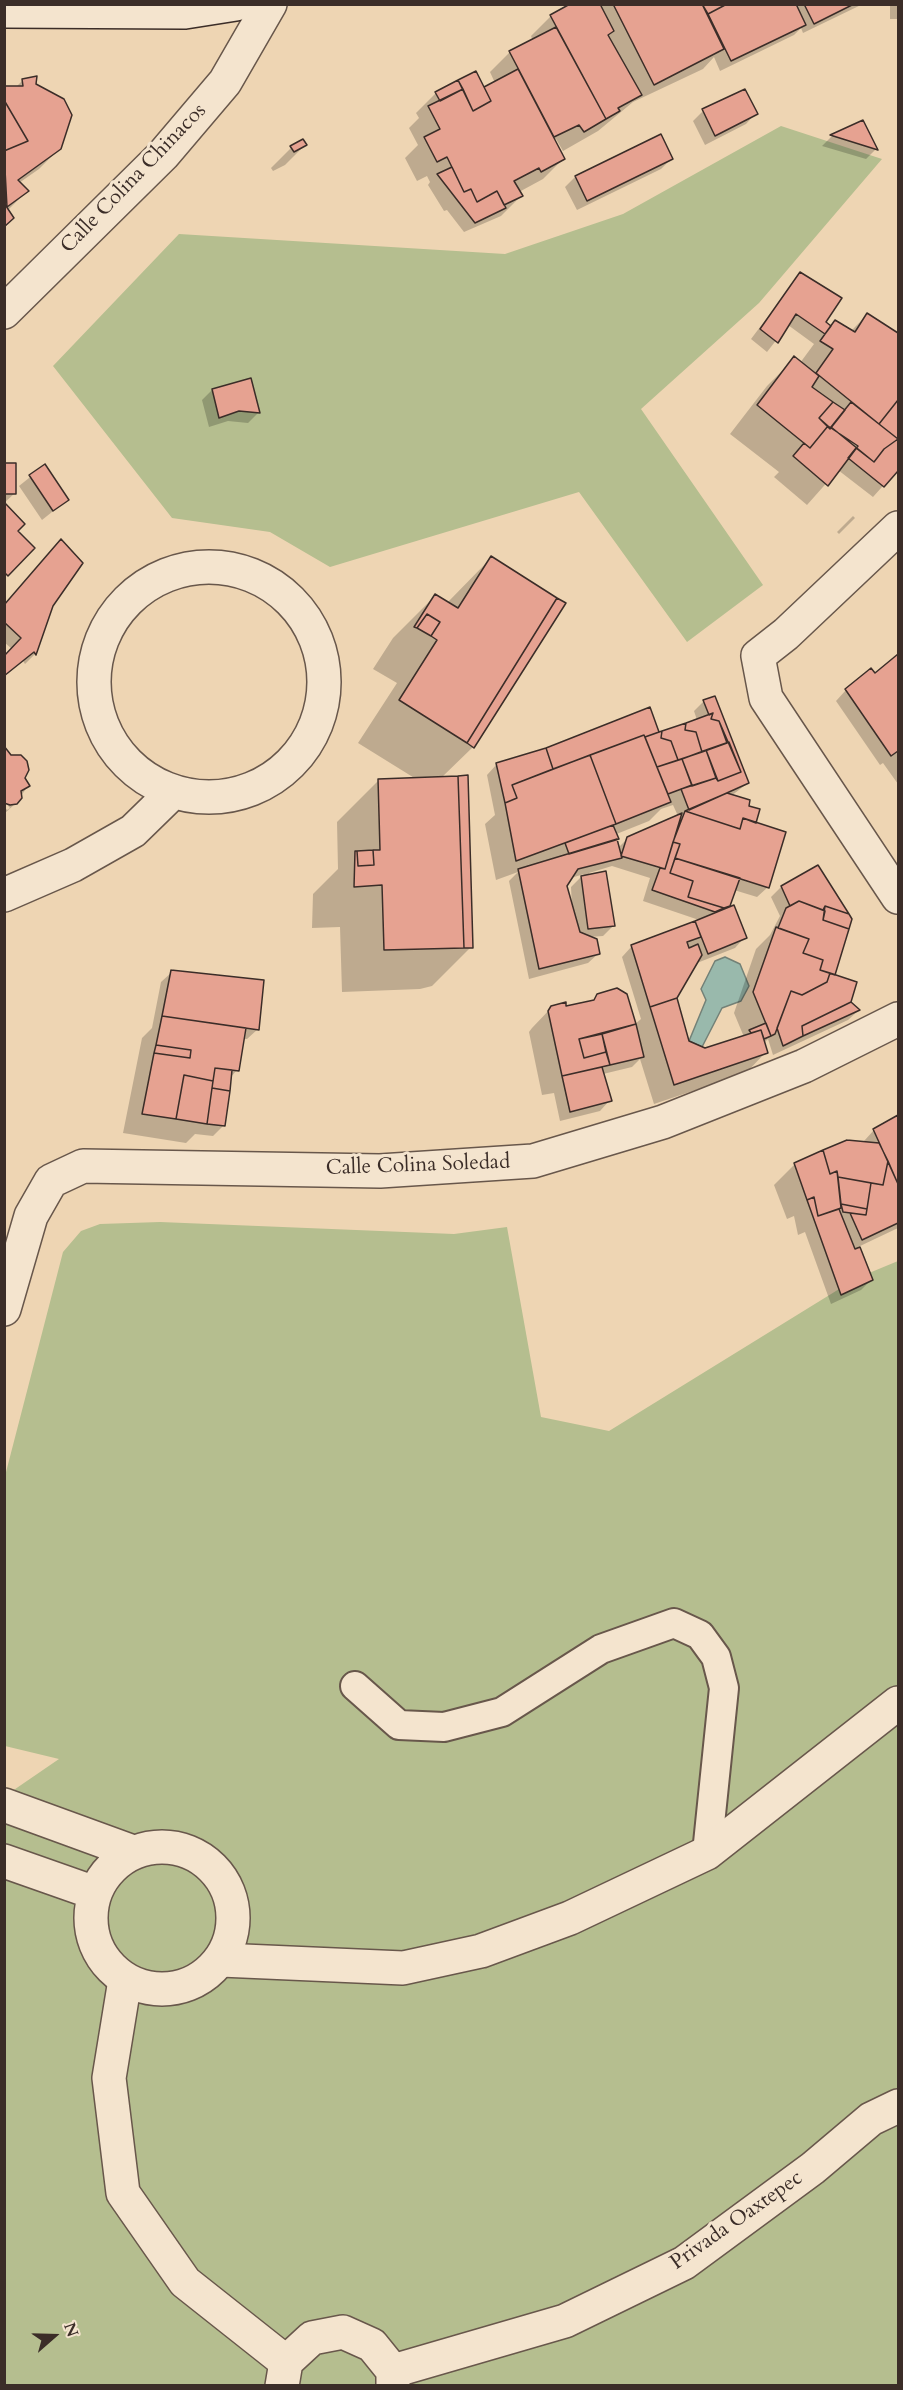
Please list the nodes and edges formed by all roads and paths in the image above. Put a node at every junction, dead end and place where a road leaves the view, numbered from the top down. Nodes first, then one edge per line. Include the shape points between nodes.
1 (236, 4) edge
2 (270, 4) edge
3 (4, 11) edge
4 (4, 312) edge
5 (898, 528) edge
6 (173, 792) junction
7 (4, 895) edge
8 (898, 897) edge
9 (898, 1019) edge
10 (4, 1309) edge
11 (355, 1686) dead end
12 (898, 1703) edge
13 (4, 1805) edge
14 (133, 1852) junction
15 (707, 1853) junction
16 (4, 1861) edge
17 (95, 1893) junction
18 (221, 1960) junction
19 (125, 1980) junction
20 (898, 2106) edge
21 (284, 2374) edge
22 (393, 2378) edge

1 - 3 street via 185,12
2 - 4 street, Calle Colina Chinacos via 225,82 163,155
5 - 8 street via 758,656 766,698
6 - 6 street via 210,798 248,790 273,777 307,743 321,709 324,670 314,634 292,602 262,579 225,567 187,568 152,581 122,604 101,637 93,674 97,712 113,747 139,775
6 - 7 street via 133,831 73,865
9 - 10 street, Calle Colina Soledad via 804,1066 663,1122 533,1161 380,1171 83,1166 51,1181 31,1216
11 - 15 lane via 399,1725 444,1727 501,1712 601,1649 674,1623 700,1635 716,1657 724,1688
12 - 15 street
13 - 14 street
14 - 17 street via 109,1868
14 - 18 street via 169,1846 204,1859 210,1866 227,1888 233,1924
15 - 18 street via 570,1918 481,1951 403,1968
16 - 17 street
17 - 19 street via 90,1926 101,1957
18 - 19 street via 193,1983 156,1990
19 - 21 street via 109,2078 123,2193 185,2282
20 - 22 street, Privada Oaxtepec via 871,2119 813,2168 684,2263 565,2321
21 - 22 street via 312,2338 343,2332 372,2344

